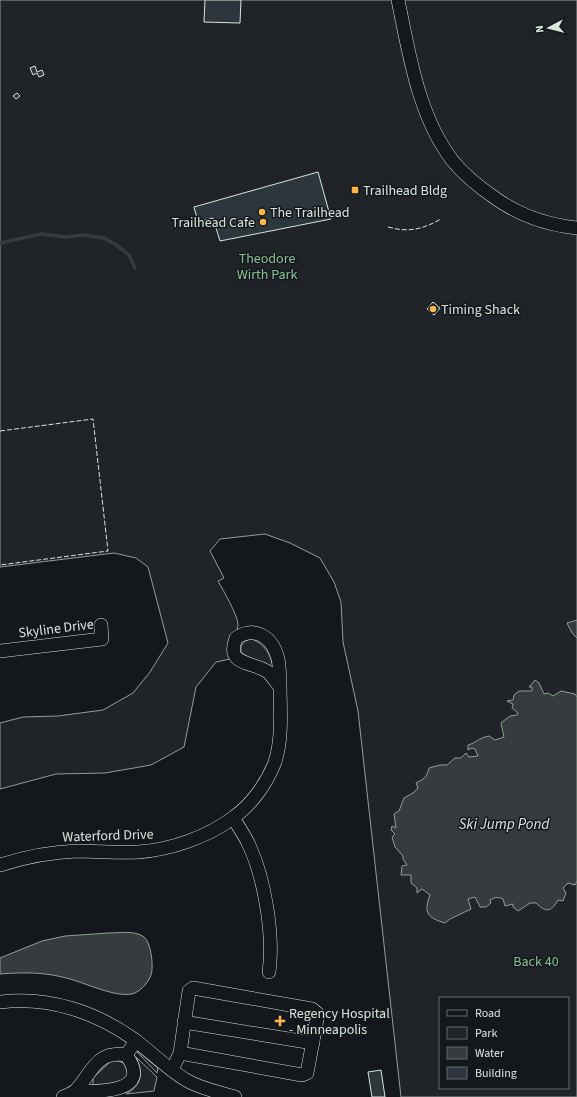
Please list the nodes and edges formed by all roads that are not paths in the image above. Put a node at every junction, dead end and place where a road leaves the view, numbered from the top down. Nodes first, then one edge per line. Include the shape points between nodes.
1 (398, 0) edge
2 (577, 228) edge
3 (101, 625) dead end
4 (0, 651) edge
5 (280, 687) dead end
6 (233, 818) junction
7 (0, 866) edge
8 (269, 972) dead end
9 (0, 1002) edge
10 (184, 1022) junction
11 (136, 1041) junction
12 (312, 1043) junction
13 (180, 1053) junction
14 (126, 1055) junction
15 (172, 1070) junction
16 (76, 1091) junction
17 (62, 1097) edge
18 (235, 1097) edge

1 - 2 street via 421,97 435,130 453,161 467,176 505,205 536,219
3 - 4 street, Skyline Drive via 102,639
5 - 6 street, Waterford Drive via 278,746 270,775 262,788
6 - 7 street, Waterford Drive via 201,836 163,849 138,852 63,852 29,857
6 - 8 street via 249,846 261,879 271,944
9 - 11 street via 32,1001 80,1010 114,1026
10 - 12 street
10 - 12 street via 189,991 193,988 312,1009 318,1014
10 - 13 street
11 - 14 street
11 - 15 street
12 - 13 street via 307,1073 302,1075
13 - 15 street
14 - 16 street via 118,1053 105,1056 88,1072
14 - 16 street via 131,1062 133,1075 124,1087 99,1092
15 - 18 street via 186,1080
16 - 17 street

